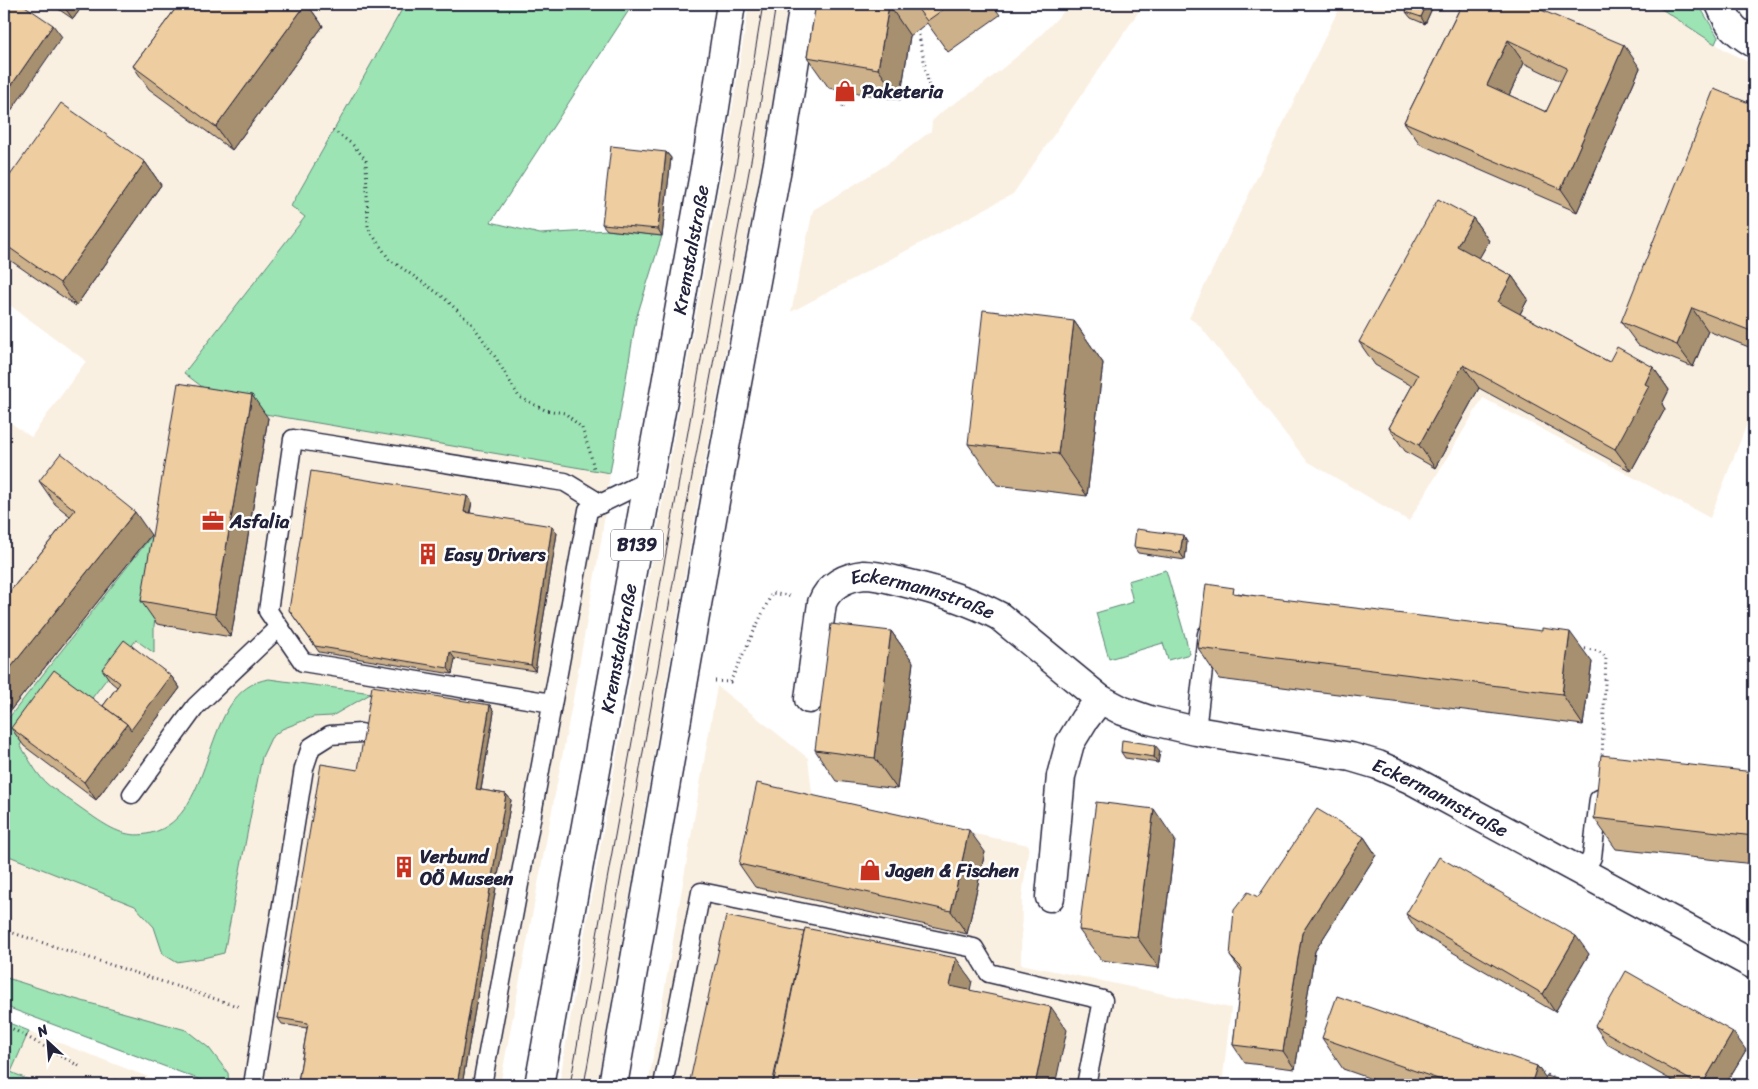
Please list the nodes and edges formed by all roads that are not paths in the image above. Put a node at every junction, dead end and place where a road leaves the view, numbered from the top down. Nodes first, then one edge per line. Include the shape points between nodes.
1 (731, 4) edge
2 (804, 4) edge
3 (1720, 4) edge
4 (1754, 43) edge
5 (649, 480) junction
6 (601, 504) junction
7 (1209, 622) edge
8 (279, 627) junction
9 (809, 698) dead end
10 (1100, 699) junction
11 (552, 703) junction
12 (1196, 731) junction
13 (361, 733) dead end
14 (1603, 786) edge
15 (132, 794) dead end
16 (1583, 873) junction
17 (1050, 898) dead end
18 (1754, 965) edge
19 (254, 1085) edge
20 (482, 1085) edge
21 (540, 1085) edge
22 (613, 1085) edge
23 (663, 1085) edge
24 (1086, 1085) edge

1 - 5 main road, Kremstalstraße / B139
2 - 22 main road
3 - 4 main road via 1736,32
5 - 6 lane
5 - 21 main road, Kremstalstraße / B139
6 - 8 lane via 565,482 293,439 268,611
6 - 11 lane via 588,510
7 - 12 lane
8 - 11 lane via 303,662
8 - 15 lane via 196,706
9 - 10 main road, Eckermannstraße via 822,603 828,590 838,583 865,575 932,589 1000,616
10 - 12 main road, Eckermannstraße via 1148,720
10 - 17 main road via 1070,743 1061,776
11 - 20 lane
12 - 16 main road, Eckermannstraße via 1322,751 1378,766 1410,779
13 - 19 lane via 330,735 311,747 304,768
14 - 16 lane via 1592,857
16 - 18 main road, Eckermannstraße
23 - 24 lane via 702,892 974,948 989,973 1103,1000

